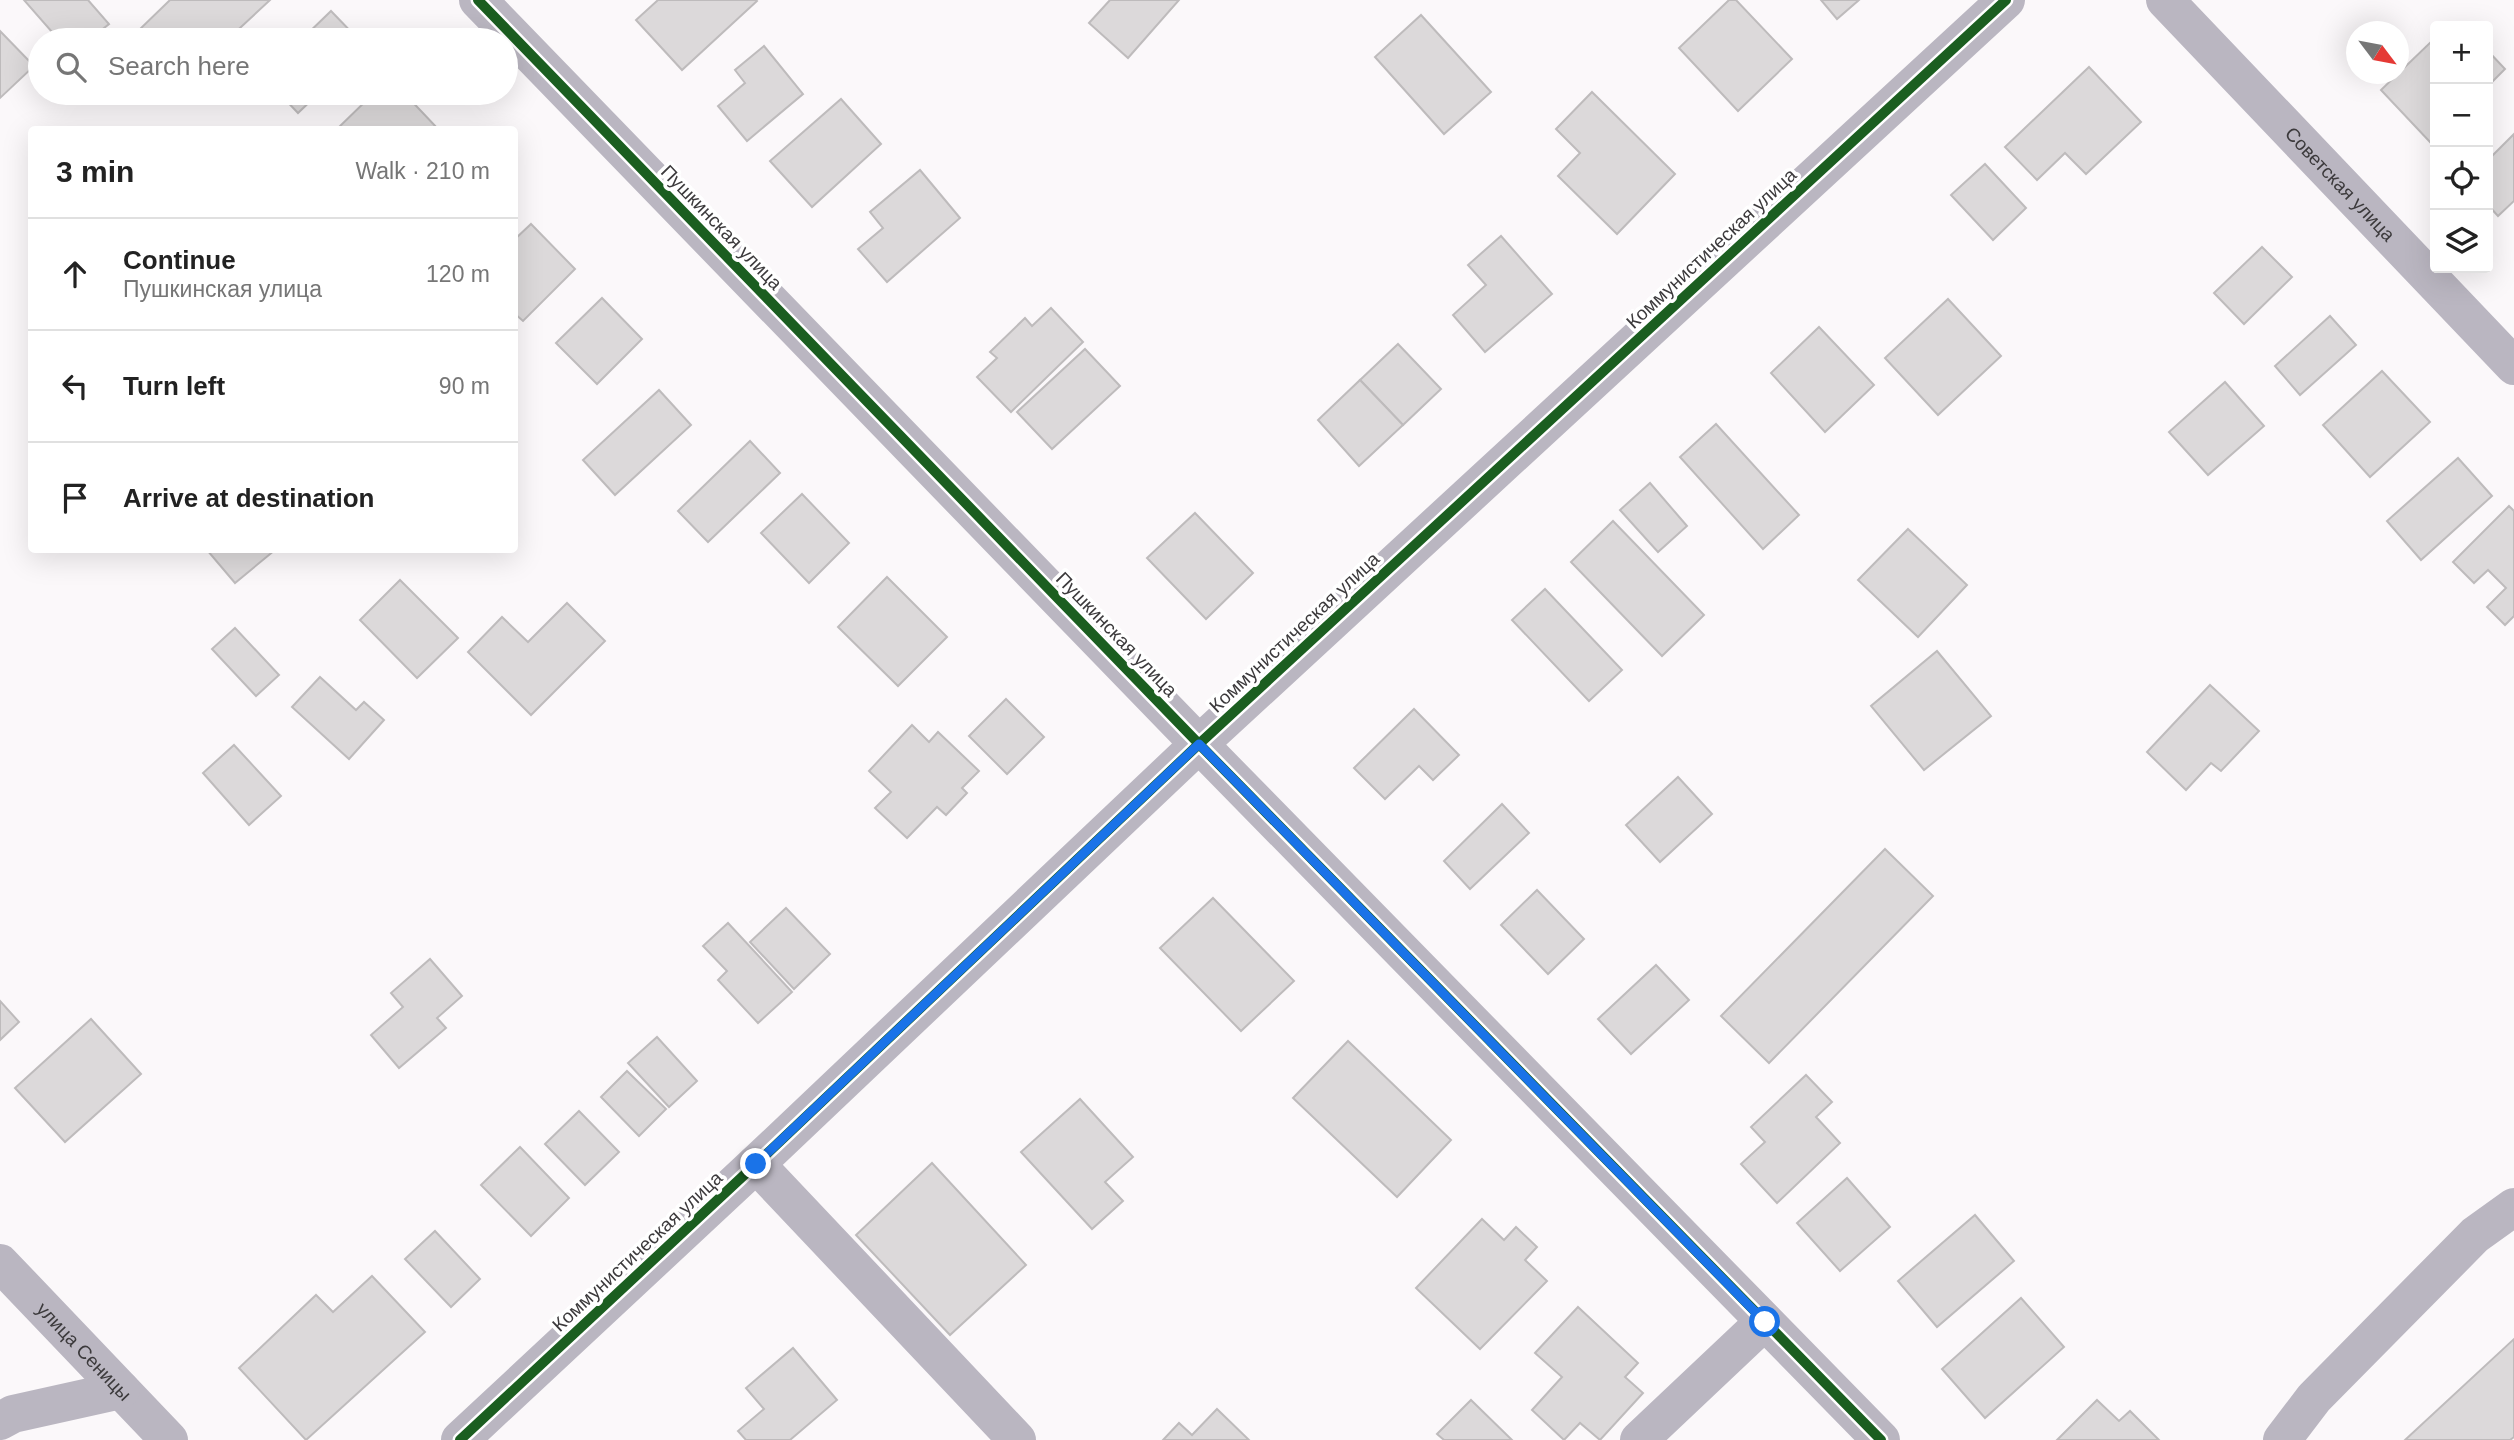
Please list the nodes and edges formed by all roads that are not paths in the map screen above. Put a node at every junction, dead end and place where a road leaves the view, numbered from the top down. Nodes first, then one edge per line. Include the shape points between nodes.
1 (478, 0) edge
2 (2006, 0) edge
3 (2165, 0) edge
4 (505, 28) edge
5 (518, 41) edge
6 (2514, 366) edge
7 (1199, 744) junction
8 (756, 1164) junction
9 (2514, 1207) edge
10 (0, 1263) edge
11 (1765, 1322) junction
12 (121, 1390) junction
13 (0, 1421) edge
14 (169, 1440) edge
15 (460, 1440) edge
16 (1017, 1440) edge
17 (1639, 1440) edge
18 (1881, 1440) edge
19 (2282, 1440) edge

1 - 4 street, Пушкинская улица
2 - 7 street, Коммунистическая улица
3 - 6 street, Советская улица
5 - 7 street, Пушкинская улица
7 - 8 street, Коммунистическая улица
7 - 11 street, Пушкинская улица
8 - 15 street, Коммунистическая улица
8 - 16 street
9 - 19 street via 2475,1235 2314,1398
10 - 12 street, улица Сеницы
11 - 17 street
11 - 18 street, Пушкинская улица
12 - 13 street via 13,1414
12 - 14 street, улица Сеницы

